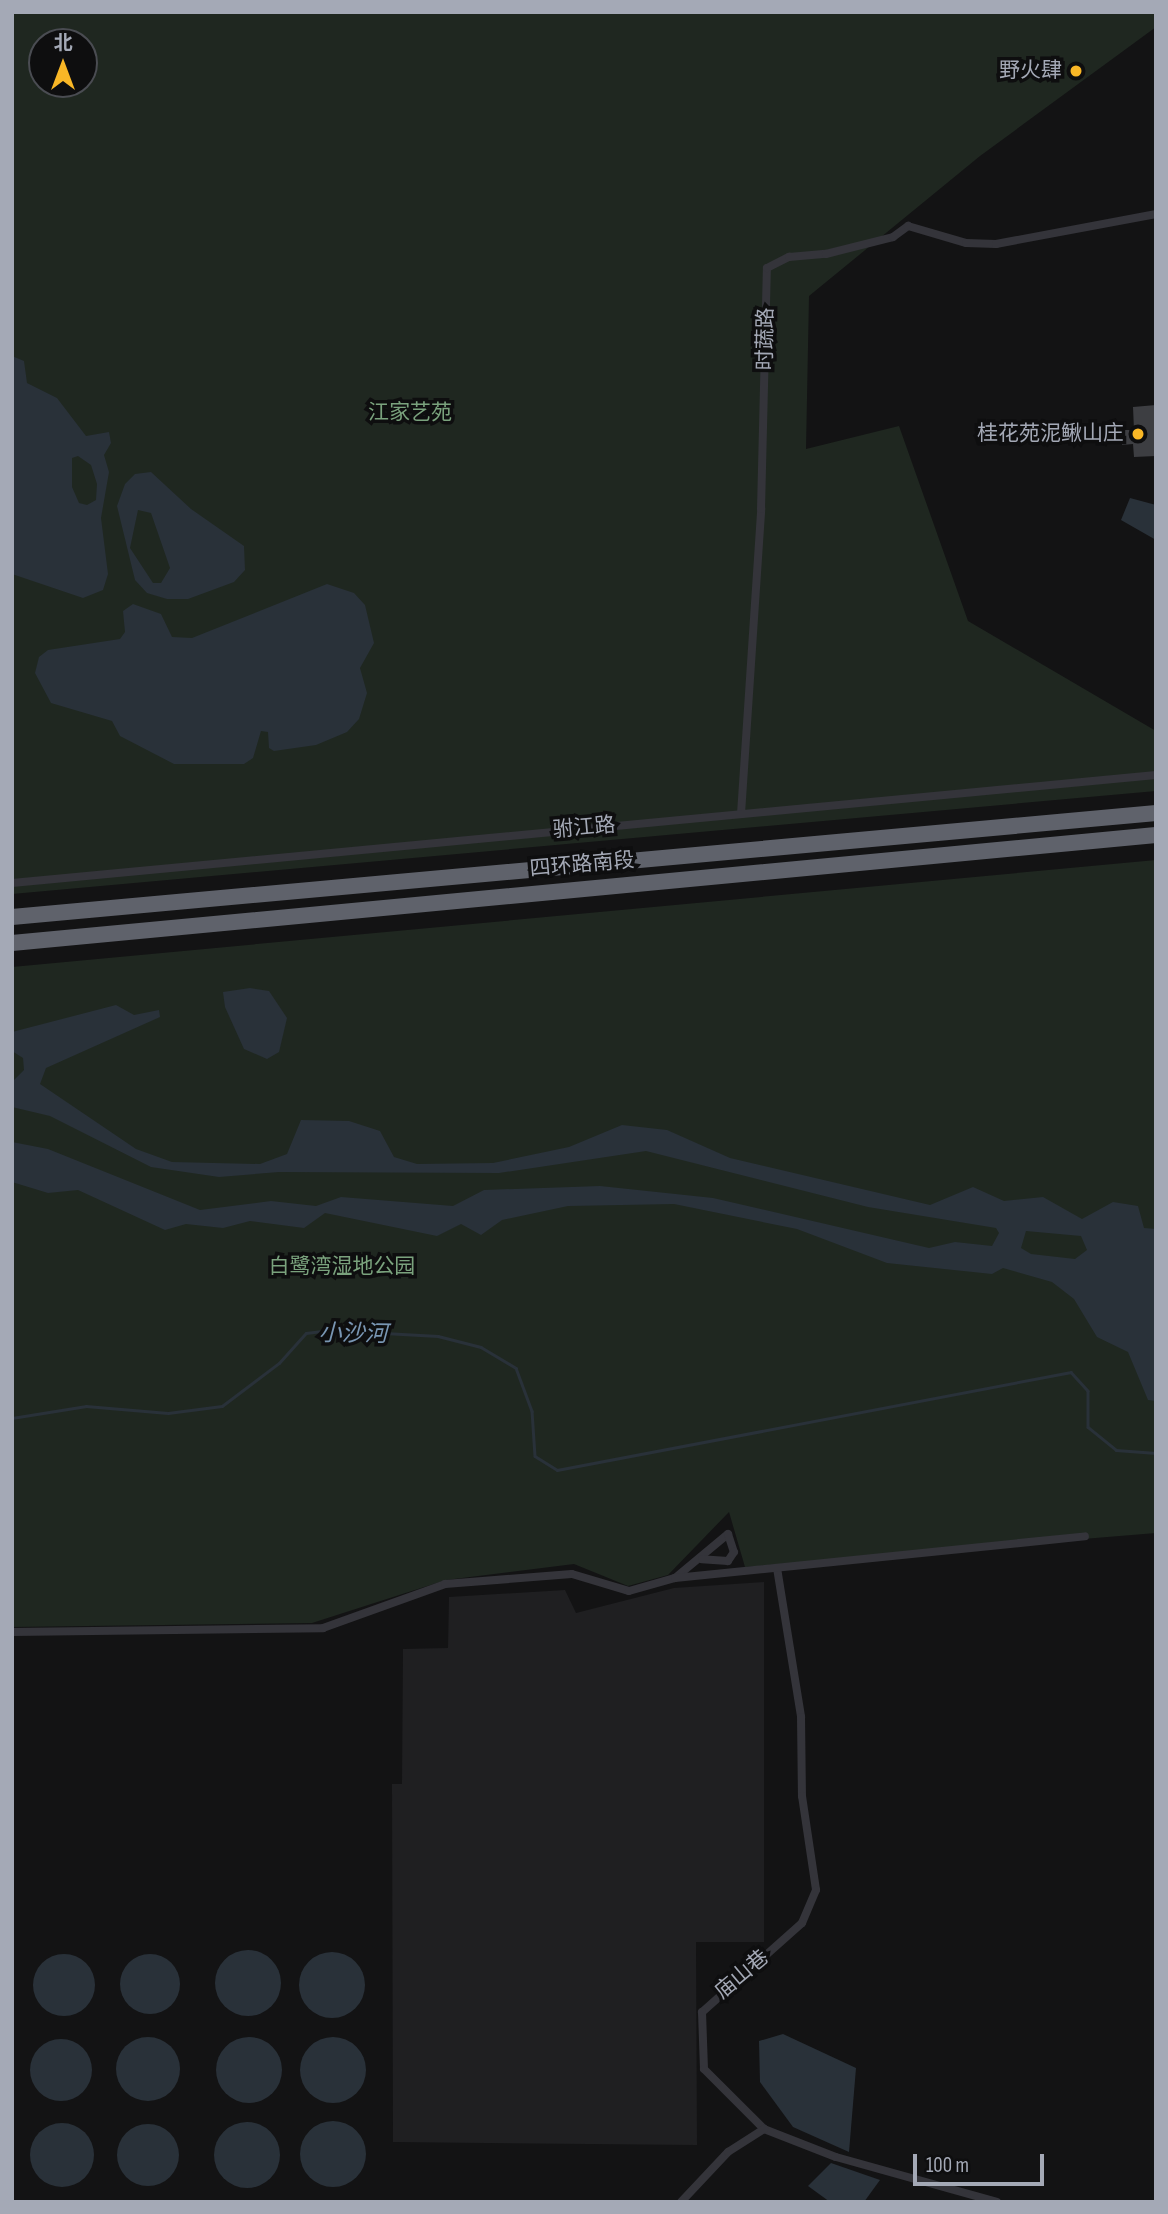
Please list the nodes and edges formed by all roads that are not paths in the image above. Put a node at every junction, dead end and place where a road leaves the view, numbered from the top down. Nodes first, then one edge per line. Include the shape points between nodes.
1 (1156, 214) edge
2 (1156, 775) edge
3 (1156, 813) edge
4 (741, 814) junction
5 (1156, 835) edge
6 (12, 883) edge
7 (12, 917) edge
8 (12, 943) edge
9 (1085, 1536) dead end
10 (702, 1559) dead end
11 (777, 1567) junction
12 (675, 1578) junction
13 (12, 1632) edge
14 (764, 2129) junction
15 (681, 2202) edge
16 (997, 2202) edge

1 - 4 street, 时蔬路 via 996,244 967,243 908,226 893,237 826,254 789,257 767,268 761,509
2 - 4 street, 驸江路
3 - 7 highway, 四环路南段
4 - 6 street, 驸江路
5 - 8 highway, 四环路南段
9 - 11 street
10 - 12 street
11 - 12 street
11 - 14 street, 庙山巷 via 802,1717 802,1796 816,1890 802,1923 714,1999 702,2012 700,2025 704,2069
12 - 13 street via 629,1591 572,1574 445,1584 323,1628
14 - 15 street via 728,2152
14 - 16 street, 庙山巷 via 836,2157

